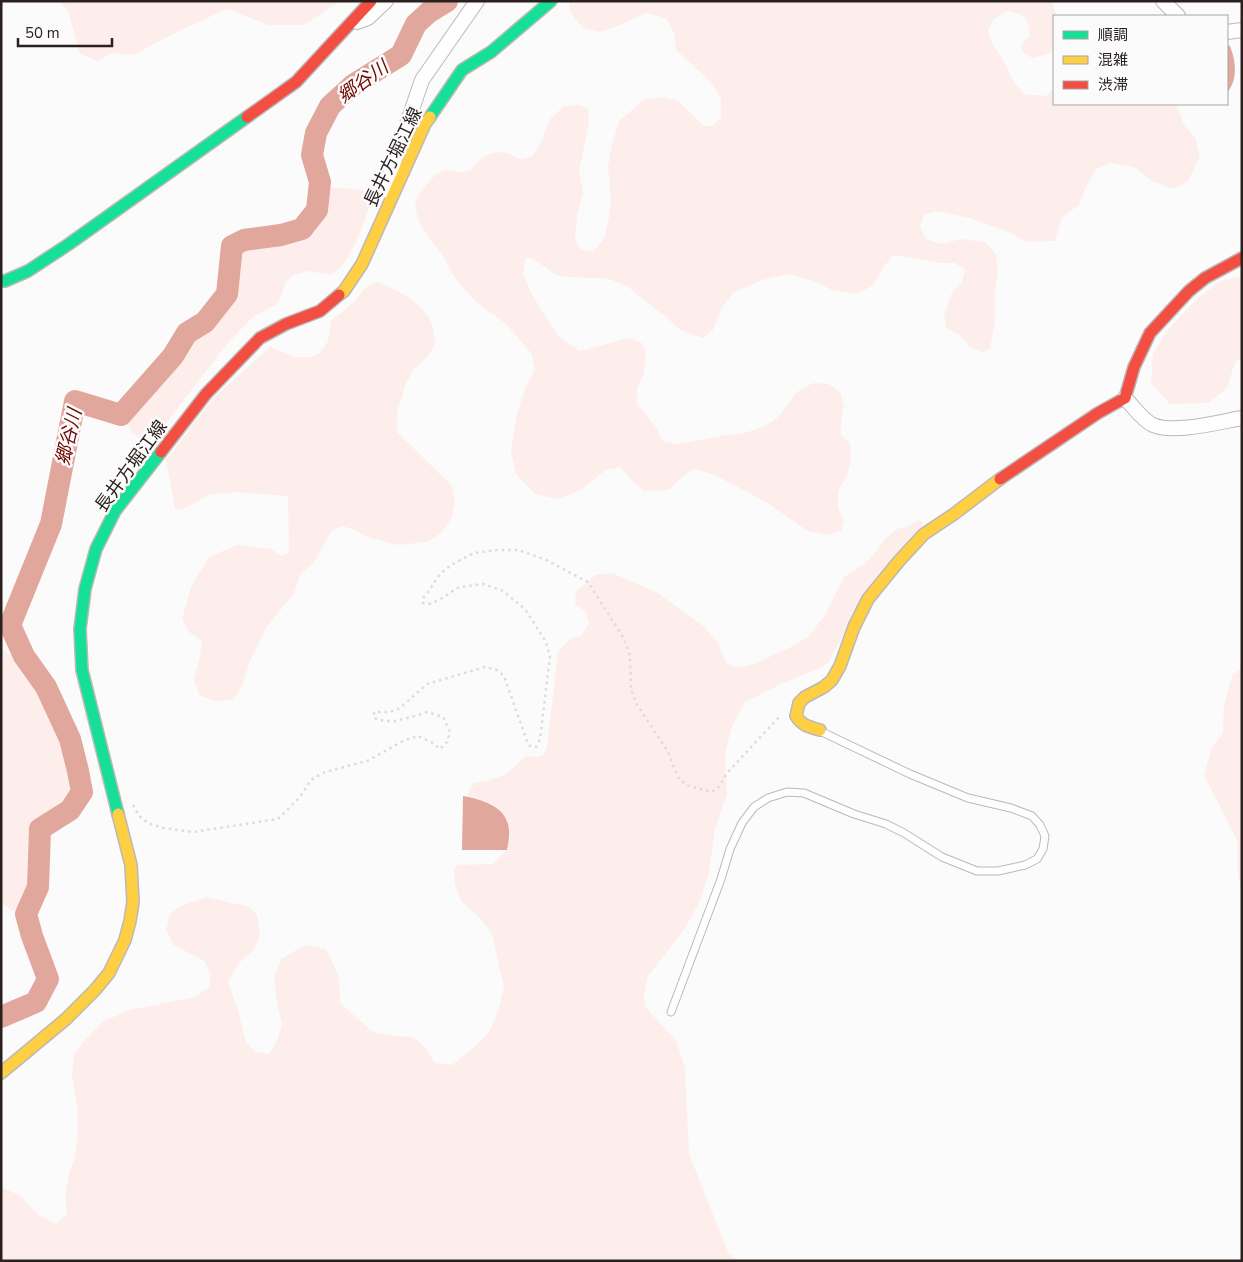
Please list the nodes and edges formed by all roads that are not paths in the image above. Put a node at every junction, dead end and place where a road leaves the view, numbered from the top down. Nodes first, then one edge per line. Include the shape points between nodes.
1 (371, 1) edge
2 (386, 1) edge
3 (477, 1) edge
4 (551, 1) edge
5 (1164, 1) edge
6 (1177, 15) edge
7 (350, 24) junction
8 (1242, 30) edge
9 (1228, 32) edge
10 (390, 201) junction
11 (1242, 258) edge
12 (1, 281) edge
13 (1125, 398) junction
14 (1242, 418) edge
15 (820, 730) joint
16 (671, 1012) dead end
17 (1, 1073) edge

1 - 7 main road
2 - 7 street via 368,18
3 - 10 street via 422,80 391,171
4 - 10 main road, 長井方堀江線 via 491,52 462,70 425,124
5 - 6 street
7 - 12 main road via 296,82 69,244 28,271
8 - 9 street
10 - 17 main road, 長井方堀江線 via 362,264 344,291 320,311 260,338 206,394 115,511 96,549 85,589 80,629 82,670 131,865 133,902 130,921 118,956 95,990 66,1019
11 - 13 main road via 1189,290 1150,333 1134,367
13 - 14 street via 1152,425 1166,428
13 - 15 main road via 988,487 924,534 899,561 868,599 832,680 799,703 796,716 799,721
15 - 16 lane via 910,774 960,794 1032,816 1045,836 1043,849 1036,859 1025,865 998,871 977,871 942,857 886,824 804,792 788,792 768,798 754,807 742,823 730,849

